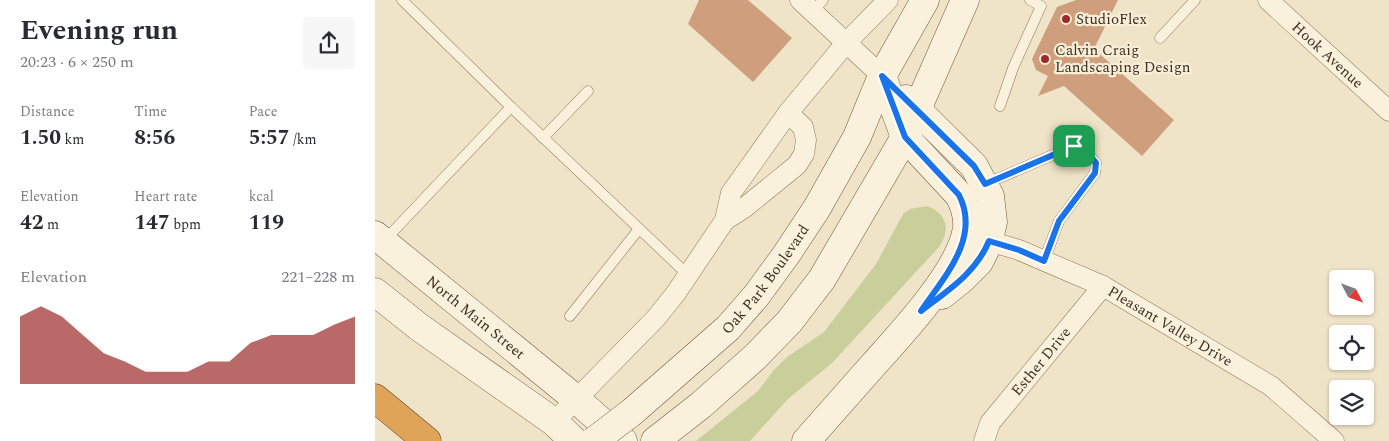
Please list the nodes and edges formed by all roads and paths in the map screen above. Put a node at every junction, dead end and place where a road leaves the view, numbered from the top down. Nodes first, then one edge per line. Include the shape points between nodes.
1 (402, 0) edge
2 (888, 0) edge
3 (925, 0) edge
4 (965, 0) edge
5 (1030, 0) edge
6 (1195, 0) edge
7 (1268, 0) edge
8 (812, 4) edge
9 (1160, 38) dead end
10 (846, 43) junction
11 (882, 76) junction
12 (587, 91) dead end
13 (1000, 106) dead end
14 (511, 107) junction
15 (918, 110) junction
16 (1389, 110) edge
17 (788, 113) junction
18 (905, 137) junction
19 (543, 138) junction
20 (985, 184) junction
21 (725, 220) junction
22 (639, 229) junction
23 (379, 239) edge
24 (989, 241) junction
25 (1044, 261) junction
26 (688, 275) junction
27 (1103, 286) junction
28 (375, 292) edge
29 (921, 311) junction
30 (570, 316) dead end
31 (375, 398) edge
32 (576, 399) junction
33 (554, 422) junction
34 (656, 440) edge
35 (427, 441) edge
36 (575, 441) edge
37 (594, 441) edge
38 (623, 441) edge
39 (806, 441) edge
40 (984, 441) edge
41 (1335, 441) edge

1 - 14 lane
2 - 10 street
3 - 11 street, Oak Park Boulevard
4 - 15 street
5 - 13 lane via 1041,6
6 - 9 lane
7 - 16 street, Hook Avenue
8 - 10 street
10 - 11 street
10 - 17 street
11 - 15 street
11 - 18 street
11 - 37 street, Oak Park Boulevard, bridge via 857,137 817,208 761,289 729,328
12 - 19 lane
14 - 19 lane
14 - 23 lane
15 - 18 street
15 - 20 street via 974,166
17 - 21 street via 731,193
17 - 21 street via 803,127 806,140 804,154 797,166
18 - 29 street via 959,195 967,218 962,246
18 - 34 street via 822,279 789,322 708,399
19 - 22 lane
20 - 24 street via 993,222
20 - 25 lane via 1074,146 1083,148 1096,163 1095,173 1059,221
21 - 26 street
22 - 26 lane
22 - 30 lane
23 - 32 street, North Main Street
24 - 25 street, Pleasant Valley Drive
24 - 29 street via 979,262
25 - 27 street, Pleasant Valley Drive
26 - 32 street via 656,318
27 - 40 street, Esther Drive via 989,424
27 - 41 street, Pleasant Valley Drive via 1271,386
28 - 33 street
29 - 39 street
31 - 35 highway
32 - 33 street
32 - 38 street, North Main Street
33 - 36 street

